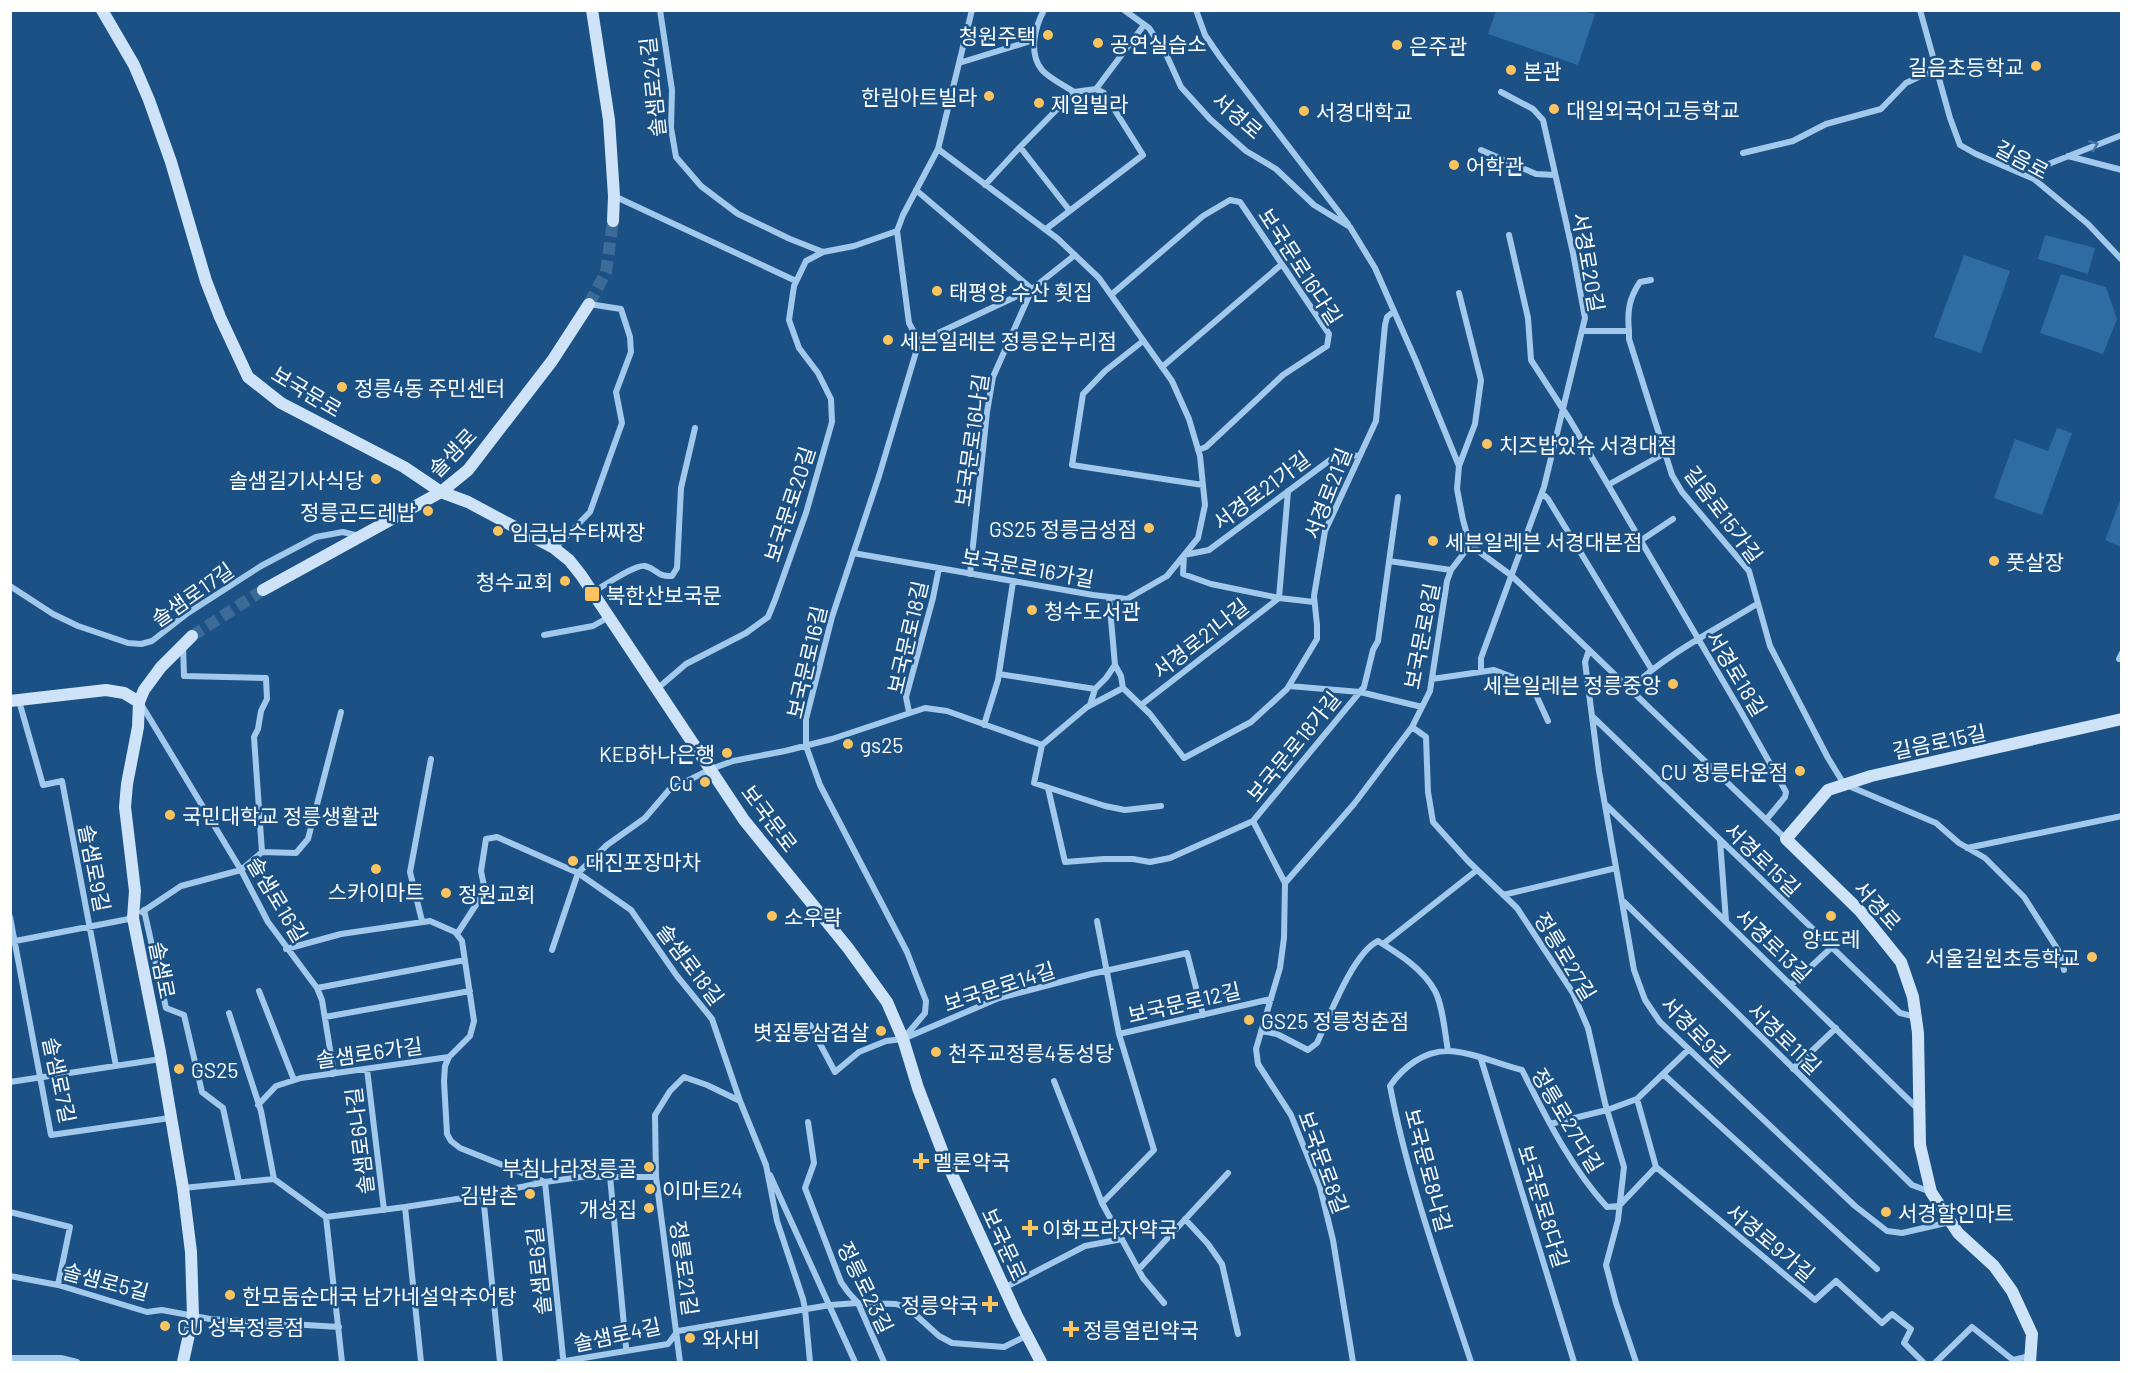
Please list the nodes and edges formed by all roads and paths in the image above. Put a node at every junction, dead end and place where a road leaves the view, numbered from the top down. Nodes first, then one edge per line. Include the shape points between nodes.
1 (592, 10) edge
2 (660, 10) edge
3 (972, 10) edge
4 (1044, 10) edge
5 (1124, 10) edge
6 (1196, 10) edge
7 (1920, 10) edge
8 (101, 11) edge
9 (1144, 25) junction
10 (1034, 40) junction
11 (959, 63) junction
12 (1937, 72) junction
13 (1096, 89) junction
14 (1074, 92) junction
15 (1501, 92) dead end
16 (2121, 135) edge
17 (1020, 147) junction
18 (938, 149) junction
19 (1481, 150) dead end
20 (1743, 153) dead end
21 (2068, 156) junction
22 (2121, 170) edge
23 (1555, 175) junction
24 (2034, 179) junction
25 (985, 185) junction
26 (916, 190) junction
27 (614, 196) junction
28 (1070, 211) junction
29 (613, 221) tunnel mouth
30 (1350, 226) junction
31 (1046, 229) junction
32 (897, 231) junction
33 (1509, 235) dead end
34 (823, 252) junction
35 (1075, 255) junction
36 (2121, 260) edge
37 (1282, 264) junction
38 (1651, 280) dead end
39 (796, 281) junction
40 (1032, 289) junction
41 (1459, 293) dead end
42 (1111, 295) junction
43 (589, 304) joint
44 (1393, 312) junction
45 (1582, 331) junction
46 (1629, 331) junction
47 (1143, 340) junction
48 (919, 342) junction
49 (1162, 367) junction
50 (1563, 409) junction
51 (695, 428) dead end
52 (1198, 450) junction
53 (1665, 453) junction
54 (1359, 456) junction
55 (1459, 466) junction
56 (1203, 485) junction
57 (1608, 485) junction
58 (1288, 491) junction
59 (441, 492) junction
60 (1542, 493) junction
61 (1398, 497) dead end
62 (1673, 519) dead end
63 (359, 536) junction
64 (1640, 542) junction
65 (1470, 545) junction
66 (554, 548) junction
67 (853, 553) junction
68 (1184, 555) junction
69 (1389, 561) junction
70 (939, 568) junction
71 (1451, 570) junction
72 (970, 574) junction
73 (1512, 576) junction
74 (1013, 582) junction
75 (10, 586) edge
76 (264, 590) tunnel mouth
77 (593, 592) junction
78 (1109, 597) junction
79 (1279, 598) junction
80 (1314, 602) junction
81 (1757, 604) junction
82 (609, 617) junction
83 (544, 634) dead end
84 (187, 640) joint
85 (1698, 640) junction
86 (1589, 650) junction
87 (1114, 665) junction
88 (1652, 670) junction
89 (1481, 671) junction
90 (999, 674) junction
91 (1432, 679) junction
92 (1289, 686) junction
93 (658, 688) junction
94 (1123, 688) junction
95 (1095, 689) junction
96 (1630, 689) junction
97 (1360, 692) junction
98 (15, 701) edge
99 (140, 702) junction
100 (1141, 705) junction
101 (1089, 706) junction
102 (1422, 707) junction
103 (341, 712) dead end
104 (909, 712) junction
105 (1592, 717) junction
106 (2121, 719) edge
107 (1548, 722) dead end
108 (984, 725) junction
109 (1412, 727) junction
110 (1042, 745) junction
111 (806, 746) junction
112 (431, 759) dead end
113 (711, 769) junction
114 (1844, 784) junction
115 (1048, 788) junction
116 (1605, 803) junction
117 (1161, 806) dead end
118 (2121, 816) edge
119 (1766, 820) junction
120 (1253, 821) junction
121 (1786, 839) junction
122 (1720, 840) junction
123 (1966, 848) junction
124 (262, 852) junction
125 (1616, 868) junction
126 (241, 870) junction
127 (1477, 870) junction
128 (580, 872) junction
129 (1285, 883) junction
130 (1503, 895) junction
131 (1621, 900) junction
132 (144, 910) junction
133 (10, 917) edge
134 (133, 918) junction
135 (422, 921) junction
136 (1097, 921) dead end
137 (1726, 921) junction
138 (90, 927) junction
139 (457, 934) junction
140 (13, 941) edge
141 (1383, 944) junction
142 (1832, 947) junction
143 (286, 949) junction
144 (552, 950) dead end
145 (465, 960) junction
146 (2064, 969) dead end
147 (1107, 971) junction
148 (1791, 985) junction
149 (317, 988) junction
150 (259, 991) dead end
151 (470, 991) junction
152 (1271, 999) junction
153 (229, 1013) dead end
154 (1203, 1015) junction
155 (325, 1017) junction
156 (1916, 1017) junction
157 (810, 1025) dead end
158 (1836, 1028) junction
159 (1261, 1031) junction
160 (1119, 1035) junction
161 (903, 1039) junction
162 (1689, 1050) junction
163 (1448, 1051) junction
164 (449, 1057) junction
165 (161, 1059) junction
166 (1481, 1059) junction
167 (116, 1066) junction
168 (367, 1069) junction
169 (1793, 1069) junction
170 (334, 1074) junction
171 (1663, 1074) junction
172 (41, 1077) junction
173 (294, 1080) junction
174 (1054, 1081) dead end
175 (10, 1082) edge
176 (1637, 1099) junction
177 (740, 1101) junction
178 (258, 1105) junction
179 (1607, 1110) junction
180 (1919, 1110) junction
181 (170, 1118) junction
182 (808, 1122) dead end
183 (1550, 1124) junction
184 (766, 1165) junction
185 (1656, 1167) junction
186 (1228, 1173) dead end
187 (610, 1176) junction
188 (656, 1177) junction
189 (274, 1179) junction
190 (239, 1182) junction
191 (545, 1182) junction
192 (183, 1188) junction
193 (1930, 1192) junction
194 (483, 1195) junction
195 (1102, 1203) junction
196 (1619, 1206) junction
197 (405, 1207) junction
198 (384, 1210) junction
199 (10, 1212) edge
200 (326, 1217) junction
201 (1185, 1219) junction
202 (1951, 1222) junction
203 (1122, 1239) junction
204 (1139, 1269) junction
205 (1877, 1269) dead end
206 (10, 1276) edge
207 (58, 1285) junction
208 (1004, 1288) junction
209 (858, 1303) junction
210 (1164, 1303) dead end
211 (830, 1305) junction
212 (805, 1309) junction
213 (193, 1316) junction
214 (339, 1327) junction
215 (678, 1331) junction
216 (1238, 1334) dead end
217 (1026, 1336) junction
218 (626, 1347) dead end
219 (10, 1358) edge
220 (2030, 1359) edge
221 (561, 1360) edge
222 (76, 1362) edge
223 (183, 1362) edge
224 (342, 1362) edge
225 (421, 1362) edge
226 (500, 1362) edge
227 (680, 1362) edge
228 (810, 1362) edge
229 (855, 1362) edge
230 (884, 1362) edge
231 (1041, 1362) edge
232 (1353, 1362) edge
233 (1471, 1362) edge
234 (1574, 1362) edge
235 (1636, 1362) edge
236 (1923, 1362) edge
237 (1936, 1362) edge

1 - 27 main road via 609,120
2 - 34 street, 솔샘로24길 via 672,90 671,128 676,157 701,186 738,214
3 - 11 street
4 - 10 street
5 - 9 street, 서경로
6 - 30 street, 서경로 via 1205,35 1220,57
7 - 12 street, 길음로
8 - 59 main road, 보국문로 via 134,65 149,100 206,281 248,377 281,403 404,467
9 - 13 street
9 - 30 street, 서경로 via 1166,54 1181,87 1210,118 1246,151 1276,169 1314,205
10 - 11 street
10 - 14 street via 1041,68
11 - 18 street
12 - 20 street via 1906,83 1881,109 1827,124 1794,141
12 - 24 street, 길음로 via 1960,145
13 - 14 street
13 - 28 street via 1104,93 1143,155
14 - 17 street
15 - 23 street, 서경로20길 via 1533,109 1542,120
21 -> 16 street
17 - 25 street
17 - 28 street
18 - 25 street, 보국문로16가길
18 - 26 street
19 - 23 street via 1536,174
21 - 22 street
21 - 24 street via 2046,165
23 - 45 street, 서경로20길 via 1585,311
24 - 36 street, 길음로 via 2088,224
25 - 31 street, 보국문로16가길
26 - 32 street
26 - 40 street
27 - 29 main road
27 - 39 street
28 - 31 street
30 - 44 street, 서경로 via 1375,268
31 - 35 street, 보국문로16가길
32 - 34 street
32 - 48 street via 909,323
33 - 50 street, 서경로18길 via 1528,318 1531,360
34 - 39 street, 보국문로20길 via 806,261
35 - 40 street
35 - 42 street, 보국문로16가길
37 - 42 street, 보국문로16다길 via 1240,202 1230,200 1203,216
37 - 49 street
37 - 52 street, 보국문로16다길 via 1329,334 1327,345 1283,375 1206,447
38 - 46 street, 길음로15가길 via 1640,282 1632,293 1627,314
39 - 93 street, 보국문로20길 via 789,320 799,348 831,399 832,422 806,513 768,617 686,664
40 - 48 street
40 - 72 street, 보국문로16나길 via 993,377
41 - 55 street, 서경로 via 1481,380 1475,424
42 - 47 street, 보국문로16가길
43 - 59 main road, 솔샘로 via 552,361 468,470
43 - 66 street via 621,309 630,338 631,352 616,392 622,423 590,512
44 - 54 street, 서경로21길 via 1385,325 1376,421
44 - 55 street, 서경로
45 - 46 street
45 - 50 street, 서경로20길
46 - 53 street, 길음로15가길
47 - 49 street, 보국문로16가길
47 - 56 street via 1104,371 1083,394 1072,465
48 - 67 street, 보국문로16길
49 - 52 street, 보국문로16가길 via 1189,419
50 - 57 street, 서경로18길
50 - 60 street, 서경로20길
51 - 77 street via 681,488 677,567 672,576 639,566
52 - 56 street, 보국문로16가길
53 - 57 street
53 - 81 street, 길음로15가길 via 1682,492 1749,571
54 - 58 street, 서경로21가길 via 1329,460
54 - 80 street, 서경로21길 via 1325,531
55 - 65 street, 서경로 via 1458,489
56 - 68 street, 보국문로16가길 via 1205,506 1198,538
57 - 64 street, 서경로18길
58 - 68 street, 서경로21가길 via 1209,550
58 - 79 street, 서경로21나길
59 - 63 main road, 솔샘로
59 - 66 main road, 보국문로 via 468,501
60 - 73 street, 서경로20길
60 - 88 street
61 - 69 street, 보국문로18가길
62 - 64 street
63 - 75 street, 솔샘로17길 via 343,532 316,537 261,566 152,641 141,644 78,626
63 - 76 main road, 솔샘로
64 - 85 street, 서경로18길
65 - 71 street, 보국문로8길
65 - 73 street, 서경로
66 - 77 main road, 보국문로 via 569,560
67 - 70 street, 보국문로16가길
67 - 111 street, 보국문로16길 via 809,708
68 - 78 street, 보국문로16가길 via 1167,576 1127,599
68 - 79 street via 1183,574
69 - 71 street, 보국문로8길
69 - 97 street, 보국문로18가길 via 1378,640
70 - 72 street, 보국문로16가길
70 - 104 street, 보국문로18길 via 906,698
71 - 91 street, 보국문로8길
72 - 74 street, 보국문로16가길
73 - 86 street, 서경로
73 - 89 street via 1481,658
74 - 78 street, 보국문로16가길
74 - 90 street
77 - 82 main road, 보국문로
78 - 87 street
79 - 80 street, 서경로21나길
79 - 100 street, 서경로21나길
80 - 92 street, 서경로21길 via 1317,639
81 - 85 street
81 - 114 street, 길음로15가길 via 1770,646
82 - 83 street via 592,626
82 - 93 main road, 보국문로
84 - 99 main road, 솔샘로 via 151,678
84 - 124 street, 솔샘로 via 184,676 266,678 267,699 254,736
85 - 88 street
85 - 119 street, 서경로18길 via 1786,792
86 - 96 street, 서경로
86 - 105 street, 서경로9길 via 1585,662
87 - 94 street, 서경로21길
87 - 95 street
88 - 96 street
89 - 91 street
89 - 107 street via 1494,670 1531,684
90 - 95 street
90 - 108 street
91 - 102 street, 보국문로8길
92 - 97 street
92 - 100 street, 서경로21길 via 1251,722 1184,758
93 - 113 main road, 보국문로
94 - 100 street, 서경로21길
94 - 101 street
95 - 101 street
96 - 119 street, 서경로
97 - 102 street, 보국문로8길
97 - 120 street, 보국문로18가길
98 - 99 main road via 106,690 124,693
98 - 138 street, 솔샘로9길 via 43,785 62,781
99 - 126 street, 솔샘로16길
99 - 134 main road, 솔샘로 via 125,807 135,891
101 - 110 street
102 - 109 street, 보국문로8길
103 - 124 street via 309,839 296,853
104 - 108 street, 보국문로18길 via 925,708 947,711
104 - 111 street, 보국문로18길
105 - 116 street, 서경로9길
105 - 122 street, 서경로15길
106 - 114 main road, 길음로15길
108 - 110 street, 보국문로18길
109 - 127 street, 정릉로27길 via 1426,737 1433,822
109 - 129 street, 보국문로8길 via 1354,804
110 - 115 street via 1035,783
111 - 113 street, 보국문로18길
111 - 161 street, 보국문로16길 via 820,785 907,952 926,1001 925,1013
112 - 135 street via 410,872
113 - 128 street, 보국문로18길 via 669,790 645,818 607,845
113 - 161 main road, 보국문로 via 744,820 866,972 887,1002
114 - 121 main road, 길음로15길 via 1828,790
114 - 123 street via 1936,823
115 - 117 street via 1125,810
115 - 120 street, 보국문로18가길 via 1065,862 1104,858 1150,862 1170,858
116 - 125 street, 서경로9길
116 - 137 street, 서경로13길
118 - 123 street
119 - 121 street, 서경로
120 - 129 street
121 - 156 main road, 서경로 via 1860,911 1901,962
122 - 137 street
122 - 142 street, 서경로15길
123 - 146 street via 1985,858 2024,897 2060,953
124 - 126 street
125 - 130 street
125 - 131 street, 서경로9길
126 - 132 street via 181,886
126 - 143 street, 솔샘로16길
127 - 130 street, 정릉로27길
127 - 141 street
128 - 139 street, 솔샘로18길 via 497,837 486,839 481,871 485,891
128 - 144 street
128 - 177 street, 솔샘로18길 via 631,910 712,1019
129 - 152 street, 보국문로8길 via 1284,938
130 - 179 street, 정릉로27길 via 1517,909 1573,993 1588,1029
131 - 162 street, 서경로9길 via 1634,970 1645,1000 1660,1022
131 - 169 street, 서경로11길
132 - 134 street
132 - 190 street via 166,1008 184,1016 202,1092 223,1108
133 - 140 street, 솔샘로7길
134 - 138 street
134 - 165 main road, 솔샘로
135 - 139 street
135 - 143 street via 341,934
136 - 147 street
137 - 148 street, 서경로13길
138 - 140 street
138 - 167 street, 솔샘로9길
139 - 145 street, 솔샘로6가길
140 - 172 street, 솔샘로7길
141 - 159 street via 1378,941 1370,945 1352,970 1317,1043 1308,1050 1277,1034
141 - 163 street via 1401,955 1436,992
142 - 148 street
142 - 156 street, 서경로15길 via 1900,1013
143 - 149 street, 솔샘로16길
145 - 149 street
145 - 151 street, 솔샘로6가길
147 - 154 street, 보국문로14길 via 1187,953
147 - 160 street
147 - 161 street, 보국문로14길 via 999,998
148 - 158 street, 서경로13길
149 - 155 street, 솔샘로16길
150 - 173 street, 솔샘로6가길
151 - 155 street
151 - 164 street, 솔샘로6가길 via 474,1021 470,1036
152 - 154 street, 보국문로12길
152 - 159 street, 보국문로8길
153 - 178 street
154 - 160 street, 보국문로12길
155 - 170 street, 솔샘로16길
156 - 180 main road, 서경로
157 - 161 street via 835,1072 859,1052
158 - 169 street
158 - 180 street, 서경로13길
159 - 232 street, 보국문로8길 via 1256,1049 1258,1064 1291,1115 1320,1187
160 - 195 street, 보국문로12길 via 1154,1150
161 - 208 main road, 보국문로 via 946,1161
162 - 171 street
162 - 202 street, 서경로9길 via 1855,1206 1887,1231 1902,1233
163 - 166 street, 보국문로8나길
163 - 233 street, 보국문로8나길 via 1423,1056 1399,1073 1390,1086 1399,1133
164 - 168 street, 솔샘로6가길
164 - 191 street, 솔샘로6가길 via 444,1081 450,1141
165 - 167 street
165 - 181 main road, 솔샘로
166 - 183 street, 정릉로27다길 via 1522,1070
166 - 234 street, 보국문로8다길
167 - 172 street
168 - 170 street, 솔샘로6가길
168 - 198 street, 솔샘로6나길
169 - 193 street, 서경로11길 via 1912,1185
170 - 173 street, 솔샘로6가길
171 - 176 street
171 - 205 street
172 - 175 street
172 - 181 street, 솔샘로7길 via 51,1136
173 - 178 street, 솔샘로6가길 via 276,1086
174 - 195 street
176 - 179 street
176 - 185 street
177 - 184 street, 솔샘로18길
177 - 188 street via 684,1077 655,1115
178 - 189 street
179 - 183 street
179 - 196 street, 정릉로27길 via 1624,1167
180 - 193 main road, 서경로 via 1920,1145
181 - 192 main road, 솔샘로
182 - 209 street, 정릉로23길 via 814,1163 804,1188 842,1281
183 - 196 street, 정릉로27다길 via 1590,1188 1607,1207
184 - 211 street
184 - 212 street, 솔샘로18길 via 777,1221
185 - 196 street
185 - 236 street, 서경로9가길 via 1815,1300 1836,1281 1882,1323 1892,1314 1911,1329 1904,1343
186 - 201 street
187 - 188 street
187 - 191 street
187 - 218 street
188 - 215 street, 정릉로21길
189 - 190 street
189 - 200 street
190 - 192 street
191 - 194 street
191 - 221 street, 솔샘로6길
192 - 213 main road, 솔샘로
193 - 202 main road, 서경로
194 - 197 street
194 - 226 street
195 - 203 street
196 - 235 street, 정릉로27길 via 1606,1264
197 - 198 street
197 - 225 street
198 - 200 street
199 - 207 street via 70,1227
200 - 214 street
201 - 204 street
201 - 216 street via 1222,1264
202 - 220 main road, 서경로 via 2013,1291 2032,1334
203 - 204 street
203 - 208 street via 1085,1246
204 - 210 street
206 - 207 street, 솔샘로5길
207 - 213 street, 솔샘로5길 via 147,1312 162,1310
208 - 217 main road, 보국문로
209 - 211 street
209 - 217 street via 908,1308 952,1343 1004,1347
209 - 230 street, 정릉로23길
211 - 212 street
211 - 229 street
212 - 215 street
212 - 228 street, 솔샘로18길
213 - 214 street
213 - 223 main road, 솔샘로
214 - 224 street
215 - 221 street, 솔샘로4길 via 668,1344
215 - 227 street, 정릉로21길
217 - 231 main road, 보국문로
219 - 222 street via 61,1358
220 - 237 street, 서경로 via 2013,1360 1972,1327

